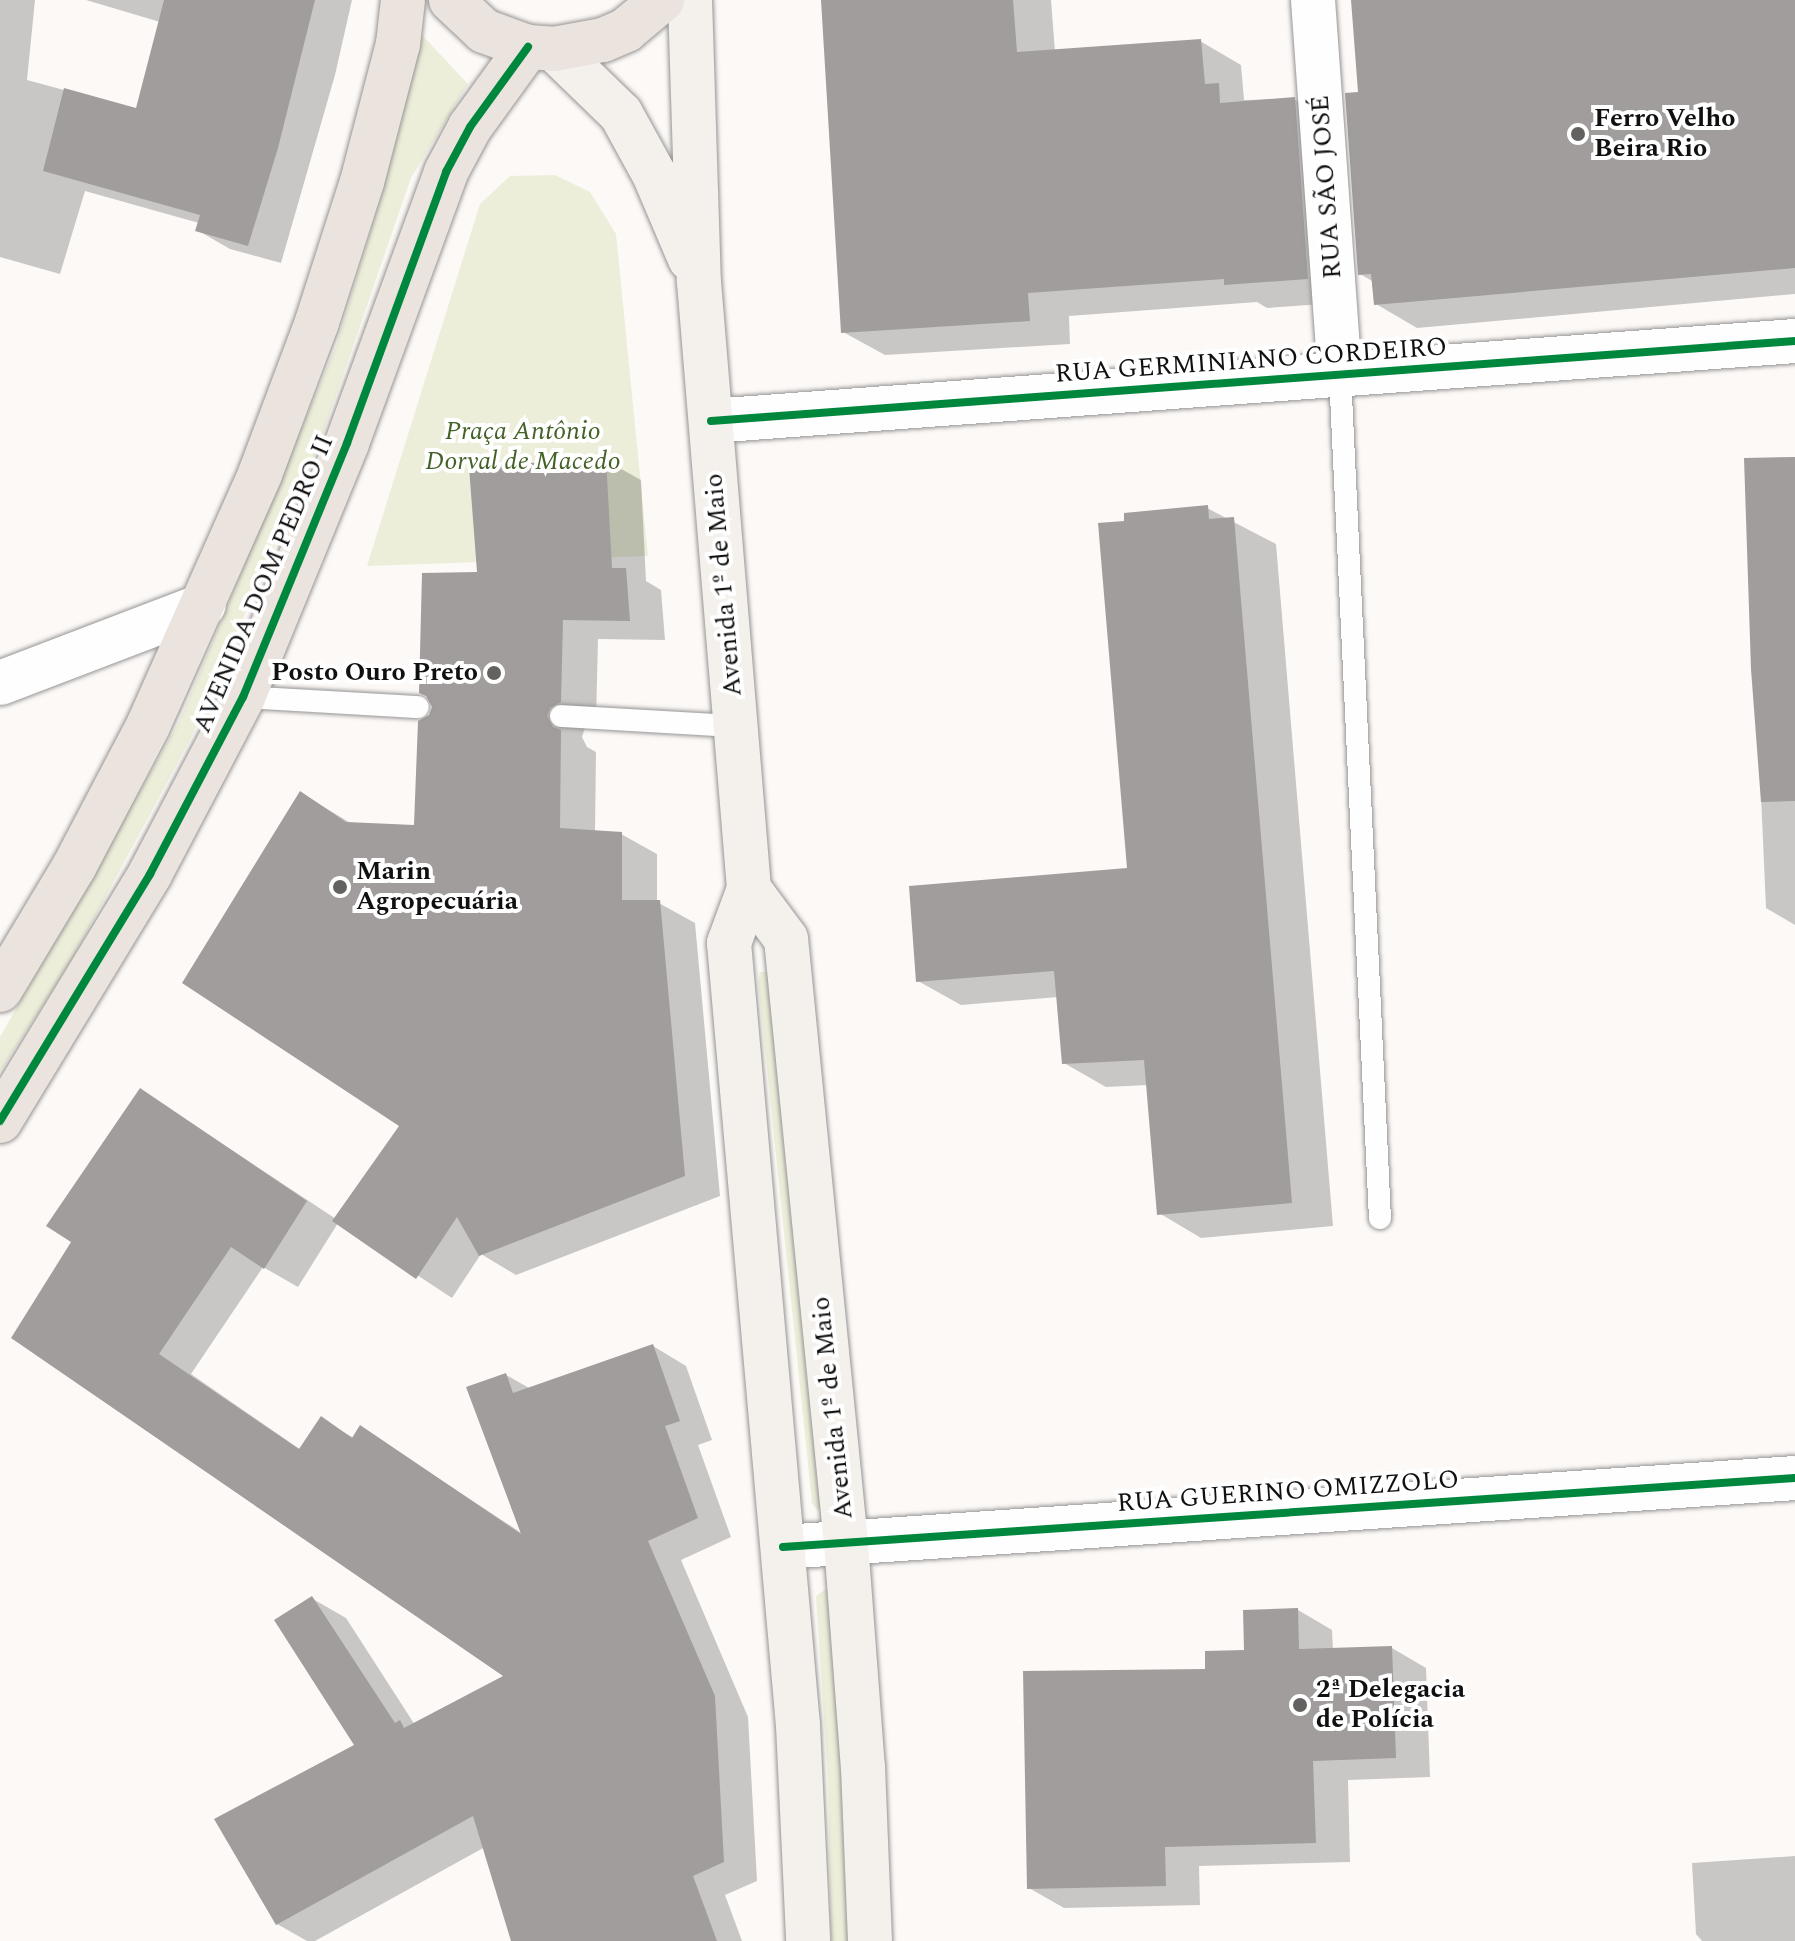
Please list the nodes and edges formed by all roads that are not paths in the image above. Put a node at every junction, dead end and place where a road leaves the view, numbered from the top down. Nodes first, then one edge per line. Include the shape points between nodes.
1 (403, 0) edge
2 (451, 0) edge
3 (662, 0) edge
4 (690, 0) edge
5 (1313, 0) edge
6 (541, 48) junction
7 (699, 282) junction
8 (1795, 341) edge
9 (1340, 374) junction
10 (711, 421) junction
11 (204, 605) junction
12 (0, 683) edge
13 (243, 697) junction
14 (418, 707) dead end
15 (561, 716) dead end
16 (735, 726) junction
17 (749, 889) junction
18 (0, 990) edge
19 (0, 1121) edge
20 (1380, 1218) dead end
21 (1795, 1478) edge
22 (846, 1543) junction
23 (783, 1547) junction
24 (808, 1941) edge
25 (870, 1941) edge

1 - 11 main road, AVENIDA DOM PEDRO II via 398,44 362,182 317,322
2 - 6 main road via 484,31
3 - 6 main road via 626,30 603,40
4 - 7 main road, Avenida 1º de Maio
5 - 9 street, RUA SÃO JOSÉ
6 - 7 main road, Avenida 1º de Maio via 621,114 654,174
6 - 13 main road, AVENIDA DOM PEDRO II via 470,127 446,172 347,443
7 - 10 main road, Avenida 1º de Maio
8 - 9 street, RUA GERMINIANO CORDEIRO
9 - 10 street, RUA GERMINIANO CORDEIRO
9 - 20 lane
10 - 16 main road, Avenida 1º de Maio
11 - 12 street
11 - 18 main road, AVENIDA DOM PEDRO II via 74,867
13 - 14 lane
13 - 19 main road, AVENIDA DOM PEDRO II via 150,874
15 - 16 lane
16 - 17 main road, Avenida 1º de Maio
17 - 22 main road, Avenida 1º de Maio via 786,939
17 - 23 main road, Avenida 1º de Maio via 729,943
21 - 22 street, RUA GUERINO OMIZZOLO
22 - 23 street, RUA GUERINO OMIZZOLO
22 - 25 main road, Avenida 1º de Maio
23 - 24 main road, Avenida 1º de Maio

